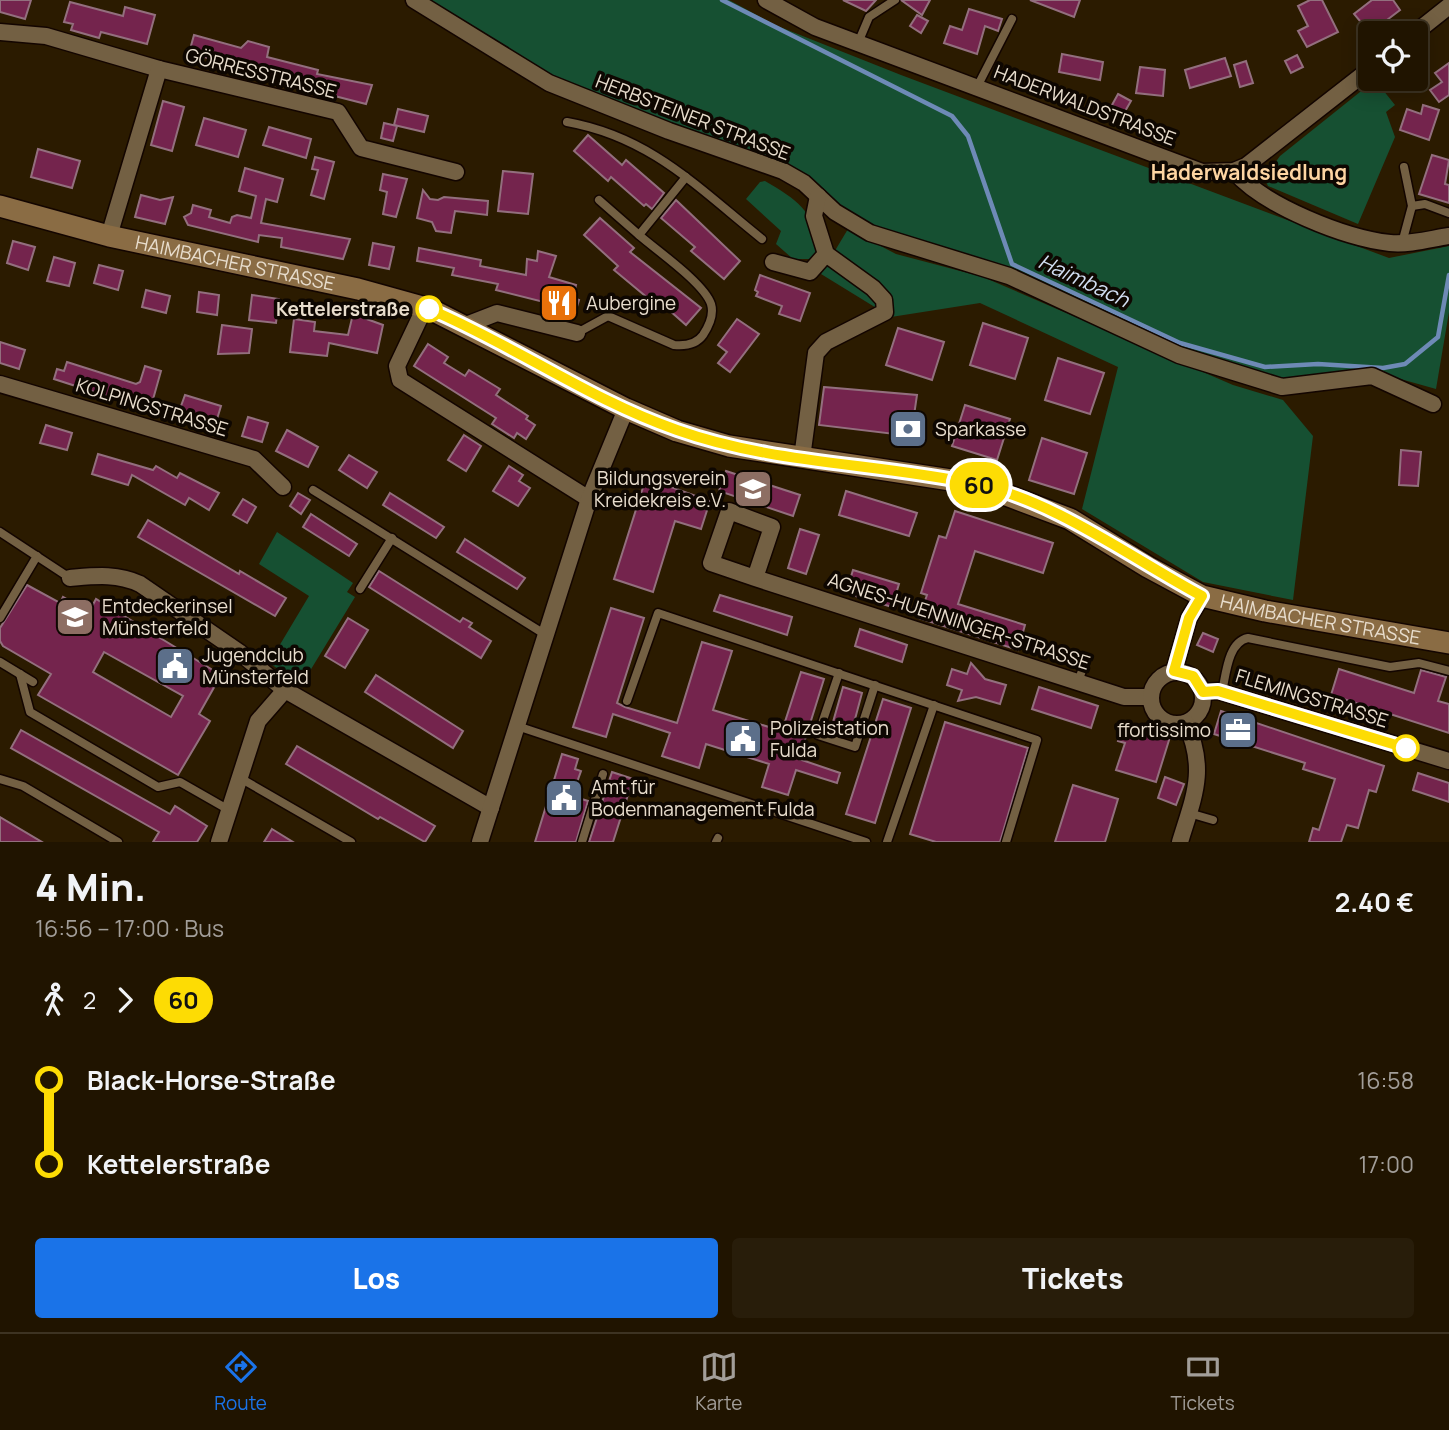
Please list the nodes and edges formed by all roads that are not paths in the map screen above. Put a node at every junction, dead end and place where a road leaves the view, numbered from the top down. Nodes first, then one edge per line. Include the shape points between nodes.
1 (414, 0) edge
2 (766, 0) edge
3 (895, 0) edge
4 (1445, 13) edge
5 (1012, 19) dead end
6 (1428, 24) edge
7 (0, 32) edge
8 (858, 43) junction
9 (159, 69) junction
10 (1358, 78) edge
11 (977, 87) junction
12 (567, 122) dead end
13 (1404, 167) dead end
14 (1234, 171) junction
15 (456, 172) dead end
16 (686, 177) junction
17 (818, 196) junction
18 (599, 200) dead end
19 (0, 206) edge
20 (1412, 206) junction
21 (1449, 214) edge
22 (639, 235) junction
23 (110, 236) junction
24 (1449, 236) edge
25 (762, 239) dead end
26 (1402, 243) junction
27 (826, 254) junction
28 (773, 262) dead end
29 (425, 307) junction
30 (466, 325) junction
31 (577, 333) joint
32 (0, 384) edge
33 (1433, 404) dead end
34 (625, 410) junction
35 (802, 458) junction
36 (283, 487) dead end
37 (313, 490) dead end
38 (589, 499) junction
39 (0, 532) edge
40 (392, 538) junction
41 (37, 556) junction
42 (70, 578) joint
43 (755, 578) junction
44 (360, 589) dead end
45 (1202, 596) junction
46 (0, 618) edge
47 (545, 635) junction
48 (1449, 643) edge
49 (0, 662) edge
50 (1084, 665) dead end
51 (1174, 671) junction
52 (1449, 671) edge
53 (838, 673) junction
54 (20, 674) junction
55 (33, 682) dead end
56 (1079, 682) junction
57 (875, 685) junction
58 (285, 690) junction
59 (1203, 692) junction
60 (1222, 692) junction
61 (1150, 697) junction
62 (627, 701) dead end
63 (934, 705) junction
64 (1186, 723) junction
65 (517, 726) junction
66 (1449, 761) edge
67 (603, 774) dead end
68 (240, 778) junction
69 (0, 779) edge
70 (491, 808) junction
71 (229, 810) junction
72 (1189, 813) junction
73 (1213, 820) dead end
74 (118, 842) edge
75 (219, 842) edge
76 (351, 842) edge
77 (480, 842) edge
78 (582, 842) edge
79 (866, 842) edge
80 (887, 842) edge
81 (1006, 842) edge
82 (1180, 842) edge

1 - 17 street, HERBSTEINER STRASSE via 549,83 783,172
2 - 8 street, HADERWALDSTRASSE via 815,27
3 - 8 lane via 869,17
4 - 6 street
5 - 11 lane
7 - 9 street, GÖRRESSTRASSE via 46,36
8 - 11 street, HADERWALDSTRASSE
9 - 15 street, GÖRRESSTRASSE via 338,112 360,148
9 - 23 street, GÖRRESSTRASSE
10 - 14 street via 1256,159
11 - 14 street, HADERWALDSTRASSE via 1202,172
12 - 16 lane via 631,140
13 - 20 lane
14 - 26 street via 1252,190 1283,207 1361,238
16 - 22 lane
16 - 25 lane
17 - 27 street via 814,216
17 - 33 street, HERBSTEINER STRASSE via 870,233 1009,276 1179,355 1256,382 1282,387 1372,376
18 - 22 lane
19 - 23 main road, HAIMBACHER STRASSE
20 - 21 lane via 1425,204
20 - 26 lane
22 - 31 lane via 700,288 711,304 711,320 701,338 685,346 674,345 608,316
23 - 29 main road, HAIMBACHER STRASSE
24 - 26 street
27 - 28 street via 810,272
27 - 35 street via 873,288 884,300 886,312 825,342 816,353
29 - 30 main road, HAIMBACHER STRASSE
29 - 38 street via 397,366 400,380
30 - 31 street via 497,313
30 - 34 main road, HAIMBACHER STRASSE
32 - 36 street, KOLPINGSTRASSE via 254,459
34 - 35 main road, HAIMBACHER STRASSE via 729,446
34 - 38 street
35 - 45 main road, HAIMBACHER STRASSE via 977,484 1070,519
37 - 40 lane
38 - 47 street
39 - 41 lane
40 - 44 lane
40 - 47 lane
41 - 42 lane
41 - 46 lane
42 - 58 street via 103,575 140,584 239,652
43 - 43 street, AGNES-HUENNINGER-STRASSE via 711,563 729,511 772,527
43 - 56 street, AGNES-HUENNINGER-STRASSE
45 - 48 main road, HAIMBACHER STRASSE
45 - 51 street via 1189,618
47 - 65 street
49 - 54 lane
50 - 56 lane
51 - 59 street via 1193,676
51 - 61 street via 1153,685
52 - 60 lane via 1419,663 1391,667 1248,638 1237,642
53 - 57 lane
53 - 57 lane via 818,734 855,747
53 - 62 lane via 658,613
54 - 55 lane
54 - 71 lane via 30,712 158,787 180,782
56 - 61 street, AGNES-HUENNINGER-STRASSE via 1124,697
57 - 63 lane
58 - 68 street via 258,721
58 - 70 street
59 - 60 street, FLEMINGSTRASSE
59 - 64 street via 1200,711
60 - 66 street, FLEMINGSTRASSE
61 - 64 street via 1157,716 1175,725
63 - 80 lane
63 - 81 lane via 1037,740
64 - 72 street via 1196,746 1199,770
65 - 70 street
65 - 79 lane
67 - 78 lane
68 - 71 street
68 - 76 lane
69 - 74 lane via 23,786
70 - 77 street
71 - 75 street
72 - 73 lane
72 - 82 street

